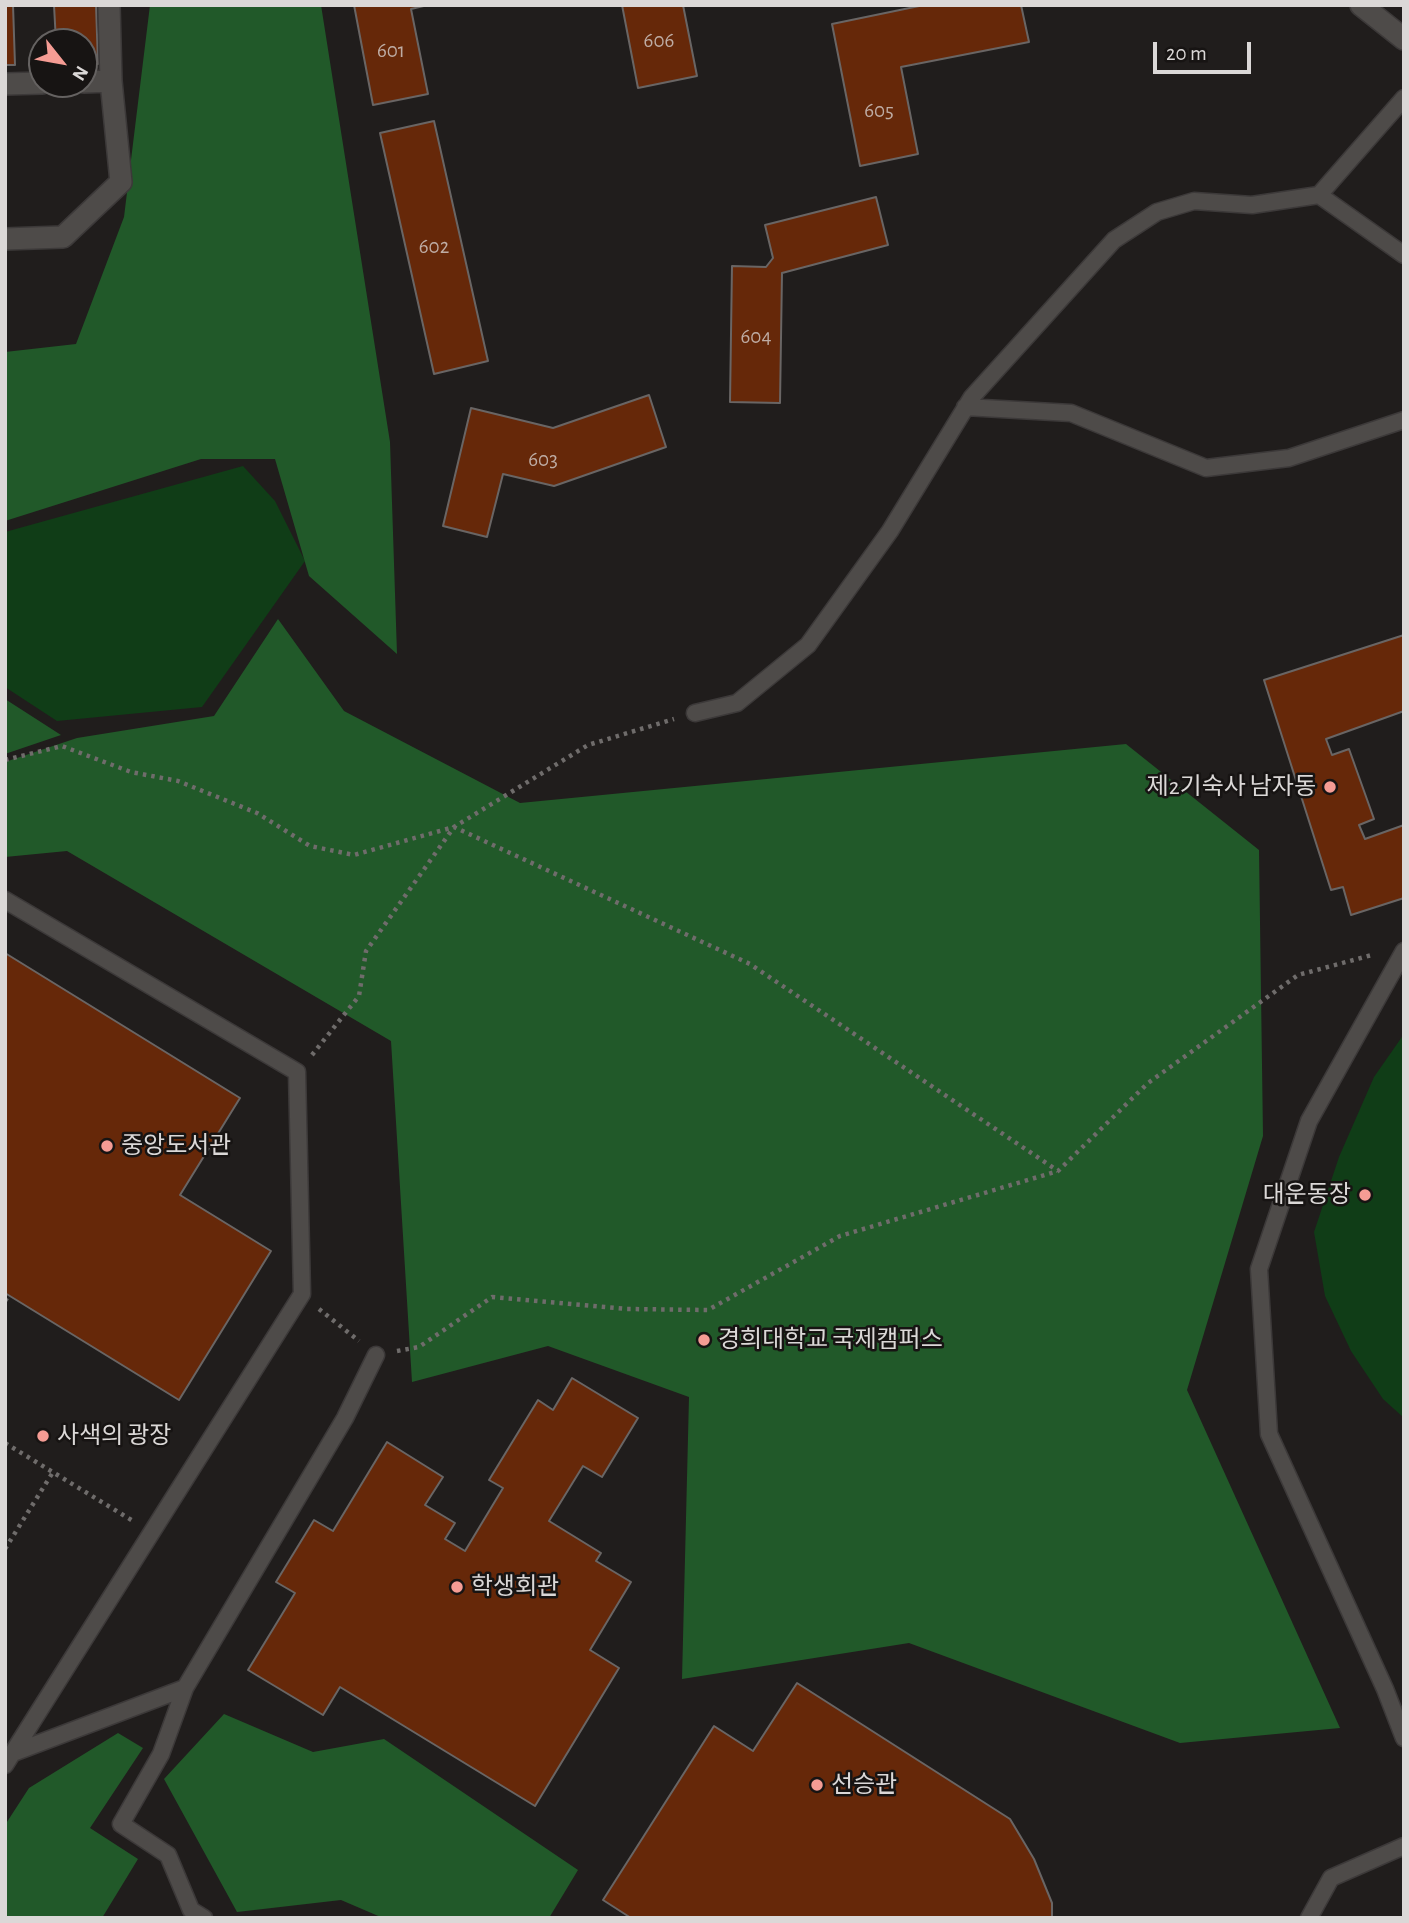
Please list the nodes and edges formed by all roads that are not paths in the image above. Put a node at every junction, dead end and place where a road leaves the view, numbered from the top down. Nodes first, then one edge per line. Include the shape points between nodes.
1 (109, 5) edge
2 (1360, 5) edge
3 (1404, 39) edge
4 (98, 81) edge
5 (111, 81) junction
6 (28, 83) edge
7 (5, 84) edge
8 (1404, 98) edge
9 (1318, 195) junction
10 (5, 239) edge
11 (1404, 255) edge
12 (965, 407) junction
13 (1404, 421) edge
14 (695, 713) road end
15 (5, 900) edge
16 (1404, 951) edge
17 (376, 1355) road end
18 (185, 1688) junction
19 (1404, 1738) edge
20 (9, 1759) edge
21 (1404, 1846) edge
22 (204, 1918) edge
23 (1308, 1918) edge

1 - 5 street
2 - 3 street
4 - 5 street
5 - 10 street via 121,182 63,237
6 - 7 street
8 - 9 lane
9 - 11 lane
9 - 12 lane via 1252,205 1194,201 1157,212 1114,240
12 - 13 lane via 1071,413 1206,468 1289,458
12 - 14 lane via 890,531 808,645 737,703
15 - 20 lane via 297,1072 302,1294
16 - 19 lane via 1309,1121 1259,1269 1269,1434
17 - 18 lane via 345,1419
18 - 20 lane
18 - 22 lane via 161,1754 121,1824 168,1854 191,1910
21 - 23 lane via 1331,1878

